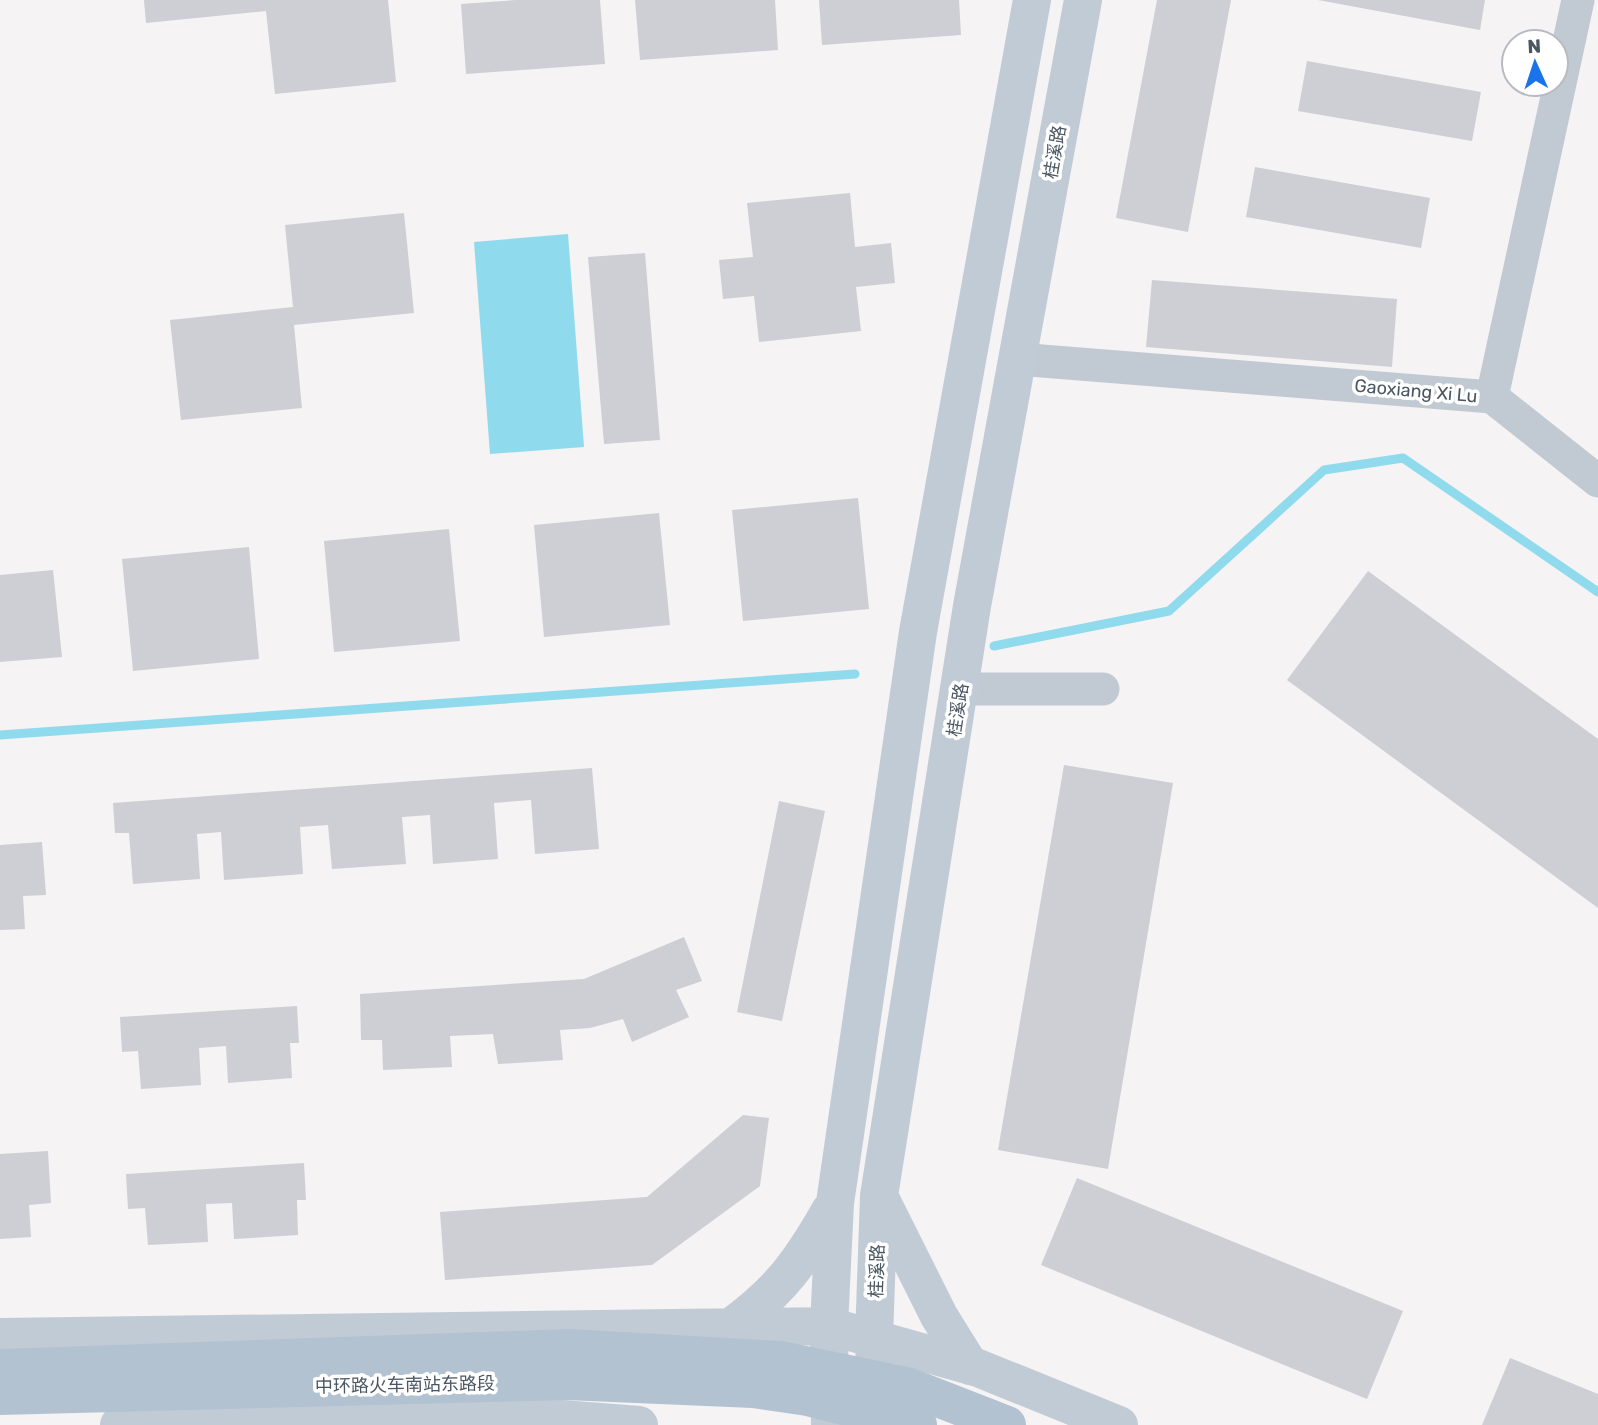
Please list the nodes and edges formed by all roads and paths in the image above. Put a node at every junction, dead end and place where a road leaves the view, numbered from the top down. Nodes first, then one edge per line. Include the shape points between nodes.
1 (1032, 0) edge
2 (1083, 0) edge
3 (1578, 0) edge
4 (1017, 359) junction
5 (1492, 397) junction
6 (1598, 481) edge
7 (1103, 689) dead end
8 (961, 690) junction
9 (879, 1196) junction
10 (835, 1203) junction
11 (732, 1326) junction
12 (828, 1326) junction
13 (0, 1337) edge
14 (874, 1338) junction
15 (970, 1366) junction
16 (0, 1368) edge
17 (0, 1396) edge
18 (819, 1411) edge
19 (120, 1425) edge
20 (639, 1425) edge
21 (877, 1425) edge
22 (918, 1425) edge
23 (1007, 1425) edge
24 (1119, 1425) edge

1 - 10 main road via 918,632
2 - 4 main road, 桂溪路
3 - 5 street, Gaoxiang Xi Lu
4 - 5 street, Gaoxiang Xi Lu
4 - 8 main road, 桂溪路
5 - 6 street
7 - 8 street
8 - 9 main road, 桂溪路
9 - 14 main road, 桂溪路
9 - 15 main road via 939,1316
10 - 11 main road via 801,1262 763,1304
10 - 12 main road
11 - 12 main road
11 - 13 main road
12 - 14 main road
12 - 18 main road
14 - 15 main road
14 - 21 main road, 桂溪路
15 - 24 main road
16 - 23 main road, 中环路火车南站东路段 via 569,1348 781,1360 907,1387
17 - 18 main road, 中环路火车南站东路段 via 567,1381 753,1389
18 - 22 main road, 中环路火车南站东路段
19 - 20 main road via 419,1408

